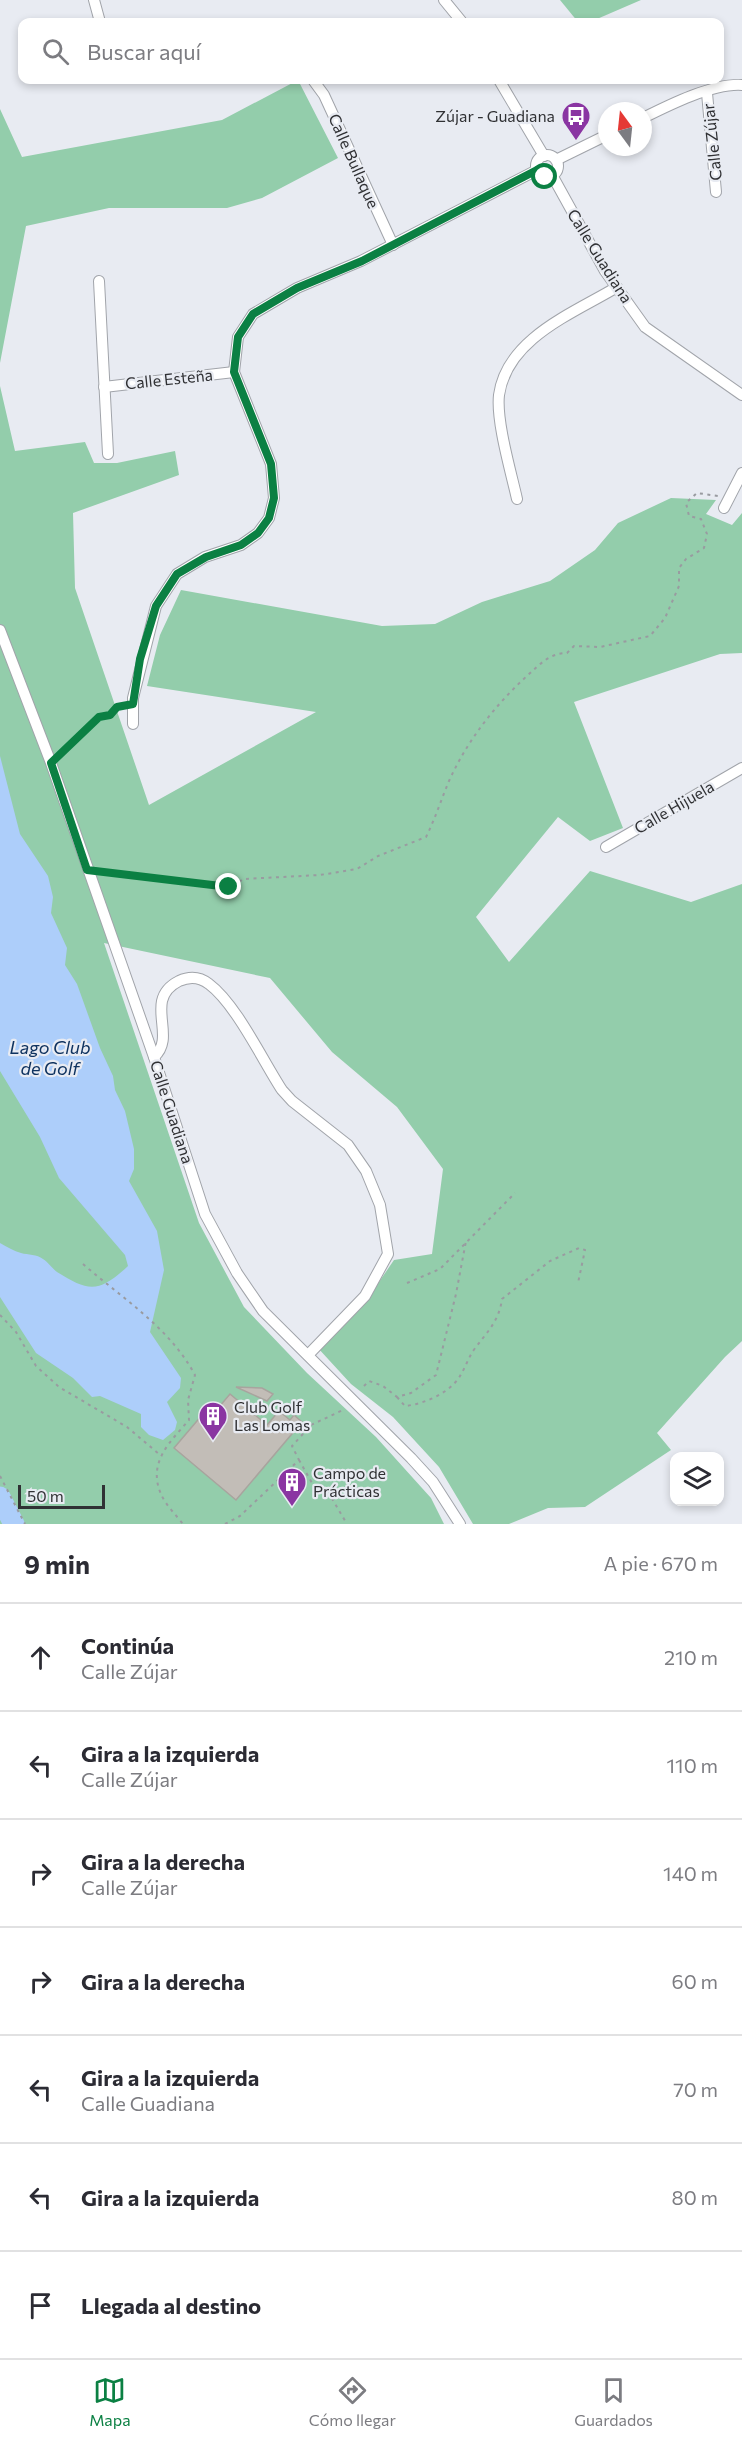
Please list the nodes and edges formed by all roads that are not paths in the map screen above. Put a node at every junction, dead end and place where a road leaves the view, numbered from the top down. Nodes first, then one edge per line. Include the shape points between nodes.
1 (94, 0) edge
2 (444, 0) edge
3 (99, 18) edge
4 (459, 18) edge
5 (317, 84) edge
6 (501, 84) edge
7 (742, 85) edge
8 (707, 93) junction
9 (652, 114) edge
10 (598, 139) edge
11 (543, 156) junction
12 (556, 160) junction
13 (537, 170) junction
14 (552, 175) junction
15 (717, 192) dead end
16 (393, 245) junction
17 (99, 281) dead end
18 (617, 287) junction
19 (234, 372) junction
20 (104, 387) junction
21 (742, 395) edge
22 (108, 454) dead end
23 (742, 473) edge
24 (517, 499) dead end
25 (727, 503) road end
26 (0, 630) edge
27 (133, 724) dead end
28 (742, 768) edge
29 (606, 847) dead end
30 (154, 1057) junction
31 (308, 1355) junction
32 (460, 1524) edge

1 - 3 street
2 - 4 street
5 - 16 street, Calle Bullaque
6 - 11 street
7 - 8 street, Calle Zújar via 730,84
8 - 9 street, Calle Zújar
8 - 15 street, Calle Zújar
10 - 12 street
11 - 12 street
11 - 13 street via 536,163
12 - 14 street via 557,170
13 - 14 street via 545,177
13 - 16 street
14 - 18 street, Calle Guadiana
16 - 19 street via 297,288 253,314 238,337
17 - 20 street, Calle Esteña
18 - 21 street, Calle Guadiana via 645,327
18 - 24 street via 539,333 512,361 499,395
19 - 20 street, Calle Esteña
19 - 27 street via 271,464 274,498 269,518 258,533 241,545 206,557 177,574 156,606 140,659
20 - 22 street, Calle Esteña
23 - 25 street
26 - 30 street, Calle Guadiana
28 - 29 street, Calle Hijuela
30 - 31 street, Calle Guadiana via 205,1214 263,1311
30 - 31 street via 161,1051 164,1039 161,1011 165,993 174,983 199,979 228,1004 286,1096 348,1145 366,1171 380,1205 388,1254 365,1296
31 - 32 street, Calle Guadiana via 433,1482

